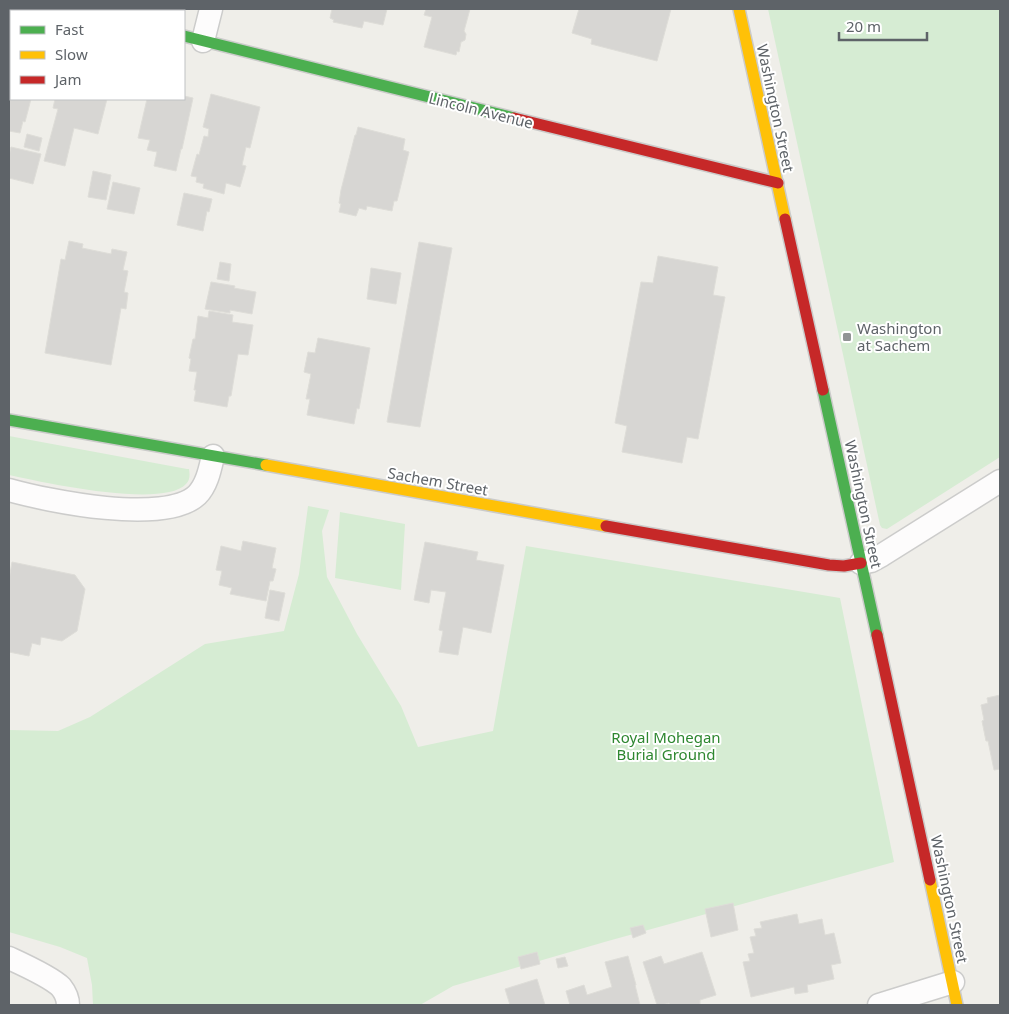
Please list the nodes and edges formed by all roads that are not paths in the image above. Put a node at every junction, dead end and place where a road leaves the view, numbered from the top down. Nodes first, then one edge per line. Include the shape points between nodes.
1 (210, 9) edge
2 (739, 9) edge
3 (194, 38) edge
4 (778, 183) junction
5 (9, 420) edge
6 (213, 456) junction
7 (1000, 481) edge
8 (9, 490) edge
9 (862, 563) junction
10 (9, 958) edge
11 (953, 982) junction
12 (68, 1005) edge
13 (879, 1005) edge
14 (958, 1005) edge

1 - 3 street
2 - 4 main road, Washington Street
3 - 4 main road, Lincoln Avenue
4 - 9 main road, Washington Street
5 - 6 main road, Sachem Street
6 - 8 street via 198,494 170,507 112,509
6 - 9 main road, Sachem Street via 829,565
7 - 9 street via 882,556
9 - 11 main road, Washington Street
10 - 12 street via 61,987 68,998
11 - 13 street
11 - 14 main road, Washington Street

